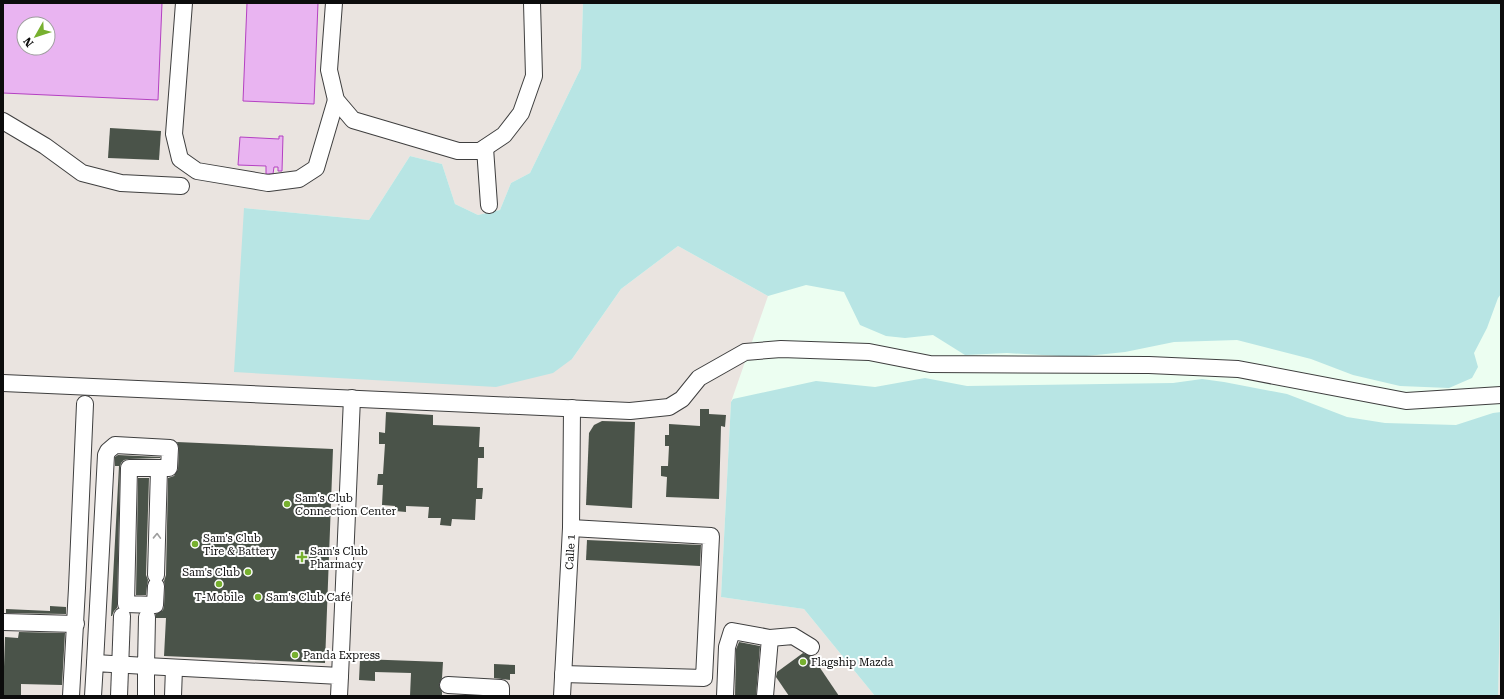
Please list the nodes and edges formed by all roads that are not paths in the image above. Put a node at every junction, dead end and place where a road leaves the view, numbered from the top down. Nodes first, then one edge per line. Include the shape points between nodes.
1 (184, 3) edge
2 (334, 3) edge
3 (532, 3) edge
4 (336, 100) junction
5 (3, 121) edge
6 (485, 148) junction
7 (181, 186) dead end
8 (489, 205) dead end
9 (3, 383) edge
10 (1501, 395) edge
11 (352, 398) junction
12 (84, 404) dead end
13 (572, 408) junction
14 (159, 469) junction
15 (571, 528) junction
16 (151, 611) junction
17 (122, 616) dead end
18 (3, 622) edge
19 (76, 624) junction
20 (770, 638) junction
21 (811, 647) dead end
22 (95, 663) junction
23 (121, 664) junction
24 (146, 666) junction
25 (174, 668) junction
26 (563, 674) junction
27 (340, 676) junction
28 (448, 685) dead end
29 (71, 696) edge
30 (93, 696) edge
31 (119, 696) edge
32 (146, 696) edge
33 (173, 696) edge
34 (339, 696) edge
35 (501, 696) edge
36 (562, 696) edge
37 (726, 696) edge
38 (765, 696) edge

1 - 4 street via 174,134 180,159 197,171 268,183 299,179 316,168
2 - 4 street via 329,70
3 - 6 street via 534,76 521,113 504,135
4 - 6 street via 353,120 458,151 480,151
5 - 7 street via 45,146 82,173 121,183
6 - 8 street
9 - 11 street
10 - 13 street via 1406,401 1238,369 1149,365 930,364 869,352 781,349 745,352 699,378 682,399 668,408 630,411
11 - 13 street
11 - 27 street
12 - 19 street
13 - 15 street, Calle 1
16 -> 14 street via 156,580
14 - 16 street via 129,468 126,604
14 - 22 street via 169,468 170,448 115,445 106,455
15 - 26 street, Calle 1
15 - 26 street via 712,536 704,678
16 - 24 street
17 - 23 street
18 - 19 street
19 - 29 street
20 - 21 street via 793,636
20 - 37 street via 732,631 727,647
20 - 38 street
22 - 23 street
22 - 30 street
23 - 24 street
23 - 31 street
24 - 25 street
24 - 32 street
25 - 27 street
25 - 33 street
26 - 36 street, Calle 1
27 - 34 street
28 - 35 street via 501,688

